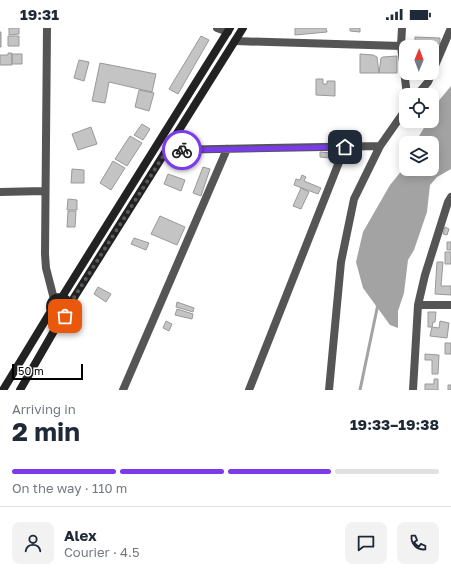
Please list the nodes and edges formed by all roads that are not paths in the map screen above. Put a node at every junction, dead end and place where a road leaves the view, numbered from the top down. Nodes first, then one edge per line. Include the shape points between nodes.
1 (47, 28) edge
2 (217, 28) edge
3 (243, 28) edge
4 (402, 28) edge
5 (451, 28) edge
6 (229, 30) edge
7 (401, 40) edge
8 (234, 41) junction
9 (399, 46) edge
10 (423, 88) edge
11 (399, 118) edge
12 (380, 146) junction
13 (345, 147) junction
14 (227, 149) junction
15 (167, 150) junction
16 (44, 191) junction
17 (0, 192) edge
18 (450, 200) edge
19 (58, 298) junction
20 (70, 304) junction
21 (418, 305) junction
22 (451, 305) edge
23 (51, 311) junction
24 (62, 317) junction
25 (3, 390) edge
26 (20, 390) edge
27 (123, 390) edge
28 (249, 390) edge
29 (329, 390) edge
30 (413, 390) edge

1 - 16 street
2 - 6 street
3 - 8 street
4 - 7 street
5 - 10 street via 428,82
6 - 19 street
8 - 9 street
8 - 15 street
11 - 12 street
12 - 13 street
12 - 29 street via 354,199 346,234
13 - 14 street
13 - 28 street
14 - 15 street
14 - 27 street
15 - 20 street
16 - 17 street
16 - 19 street via 46,268
18 - 21 street via 425,275
19 - 20 street
19 - 23 street via 50,305
20 - 24 street via 69,312
21 - 22 street
21 - 30 street
23 - 24 street via 54,315
23 - 25 street
24 - 26 street

